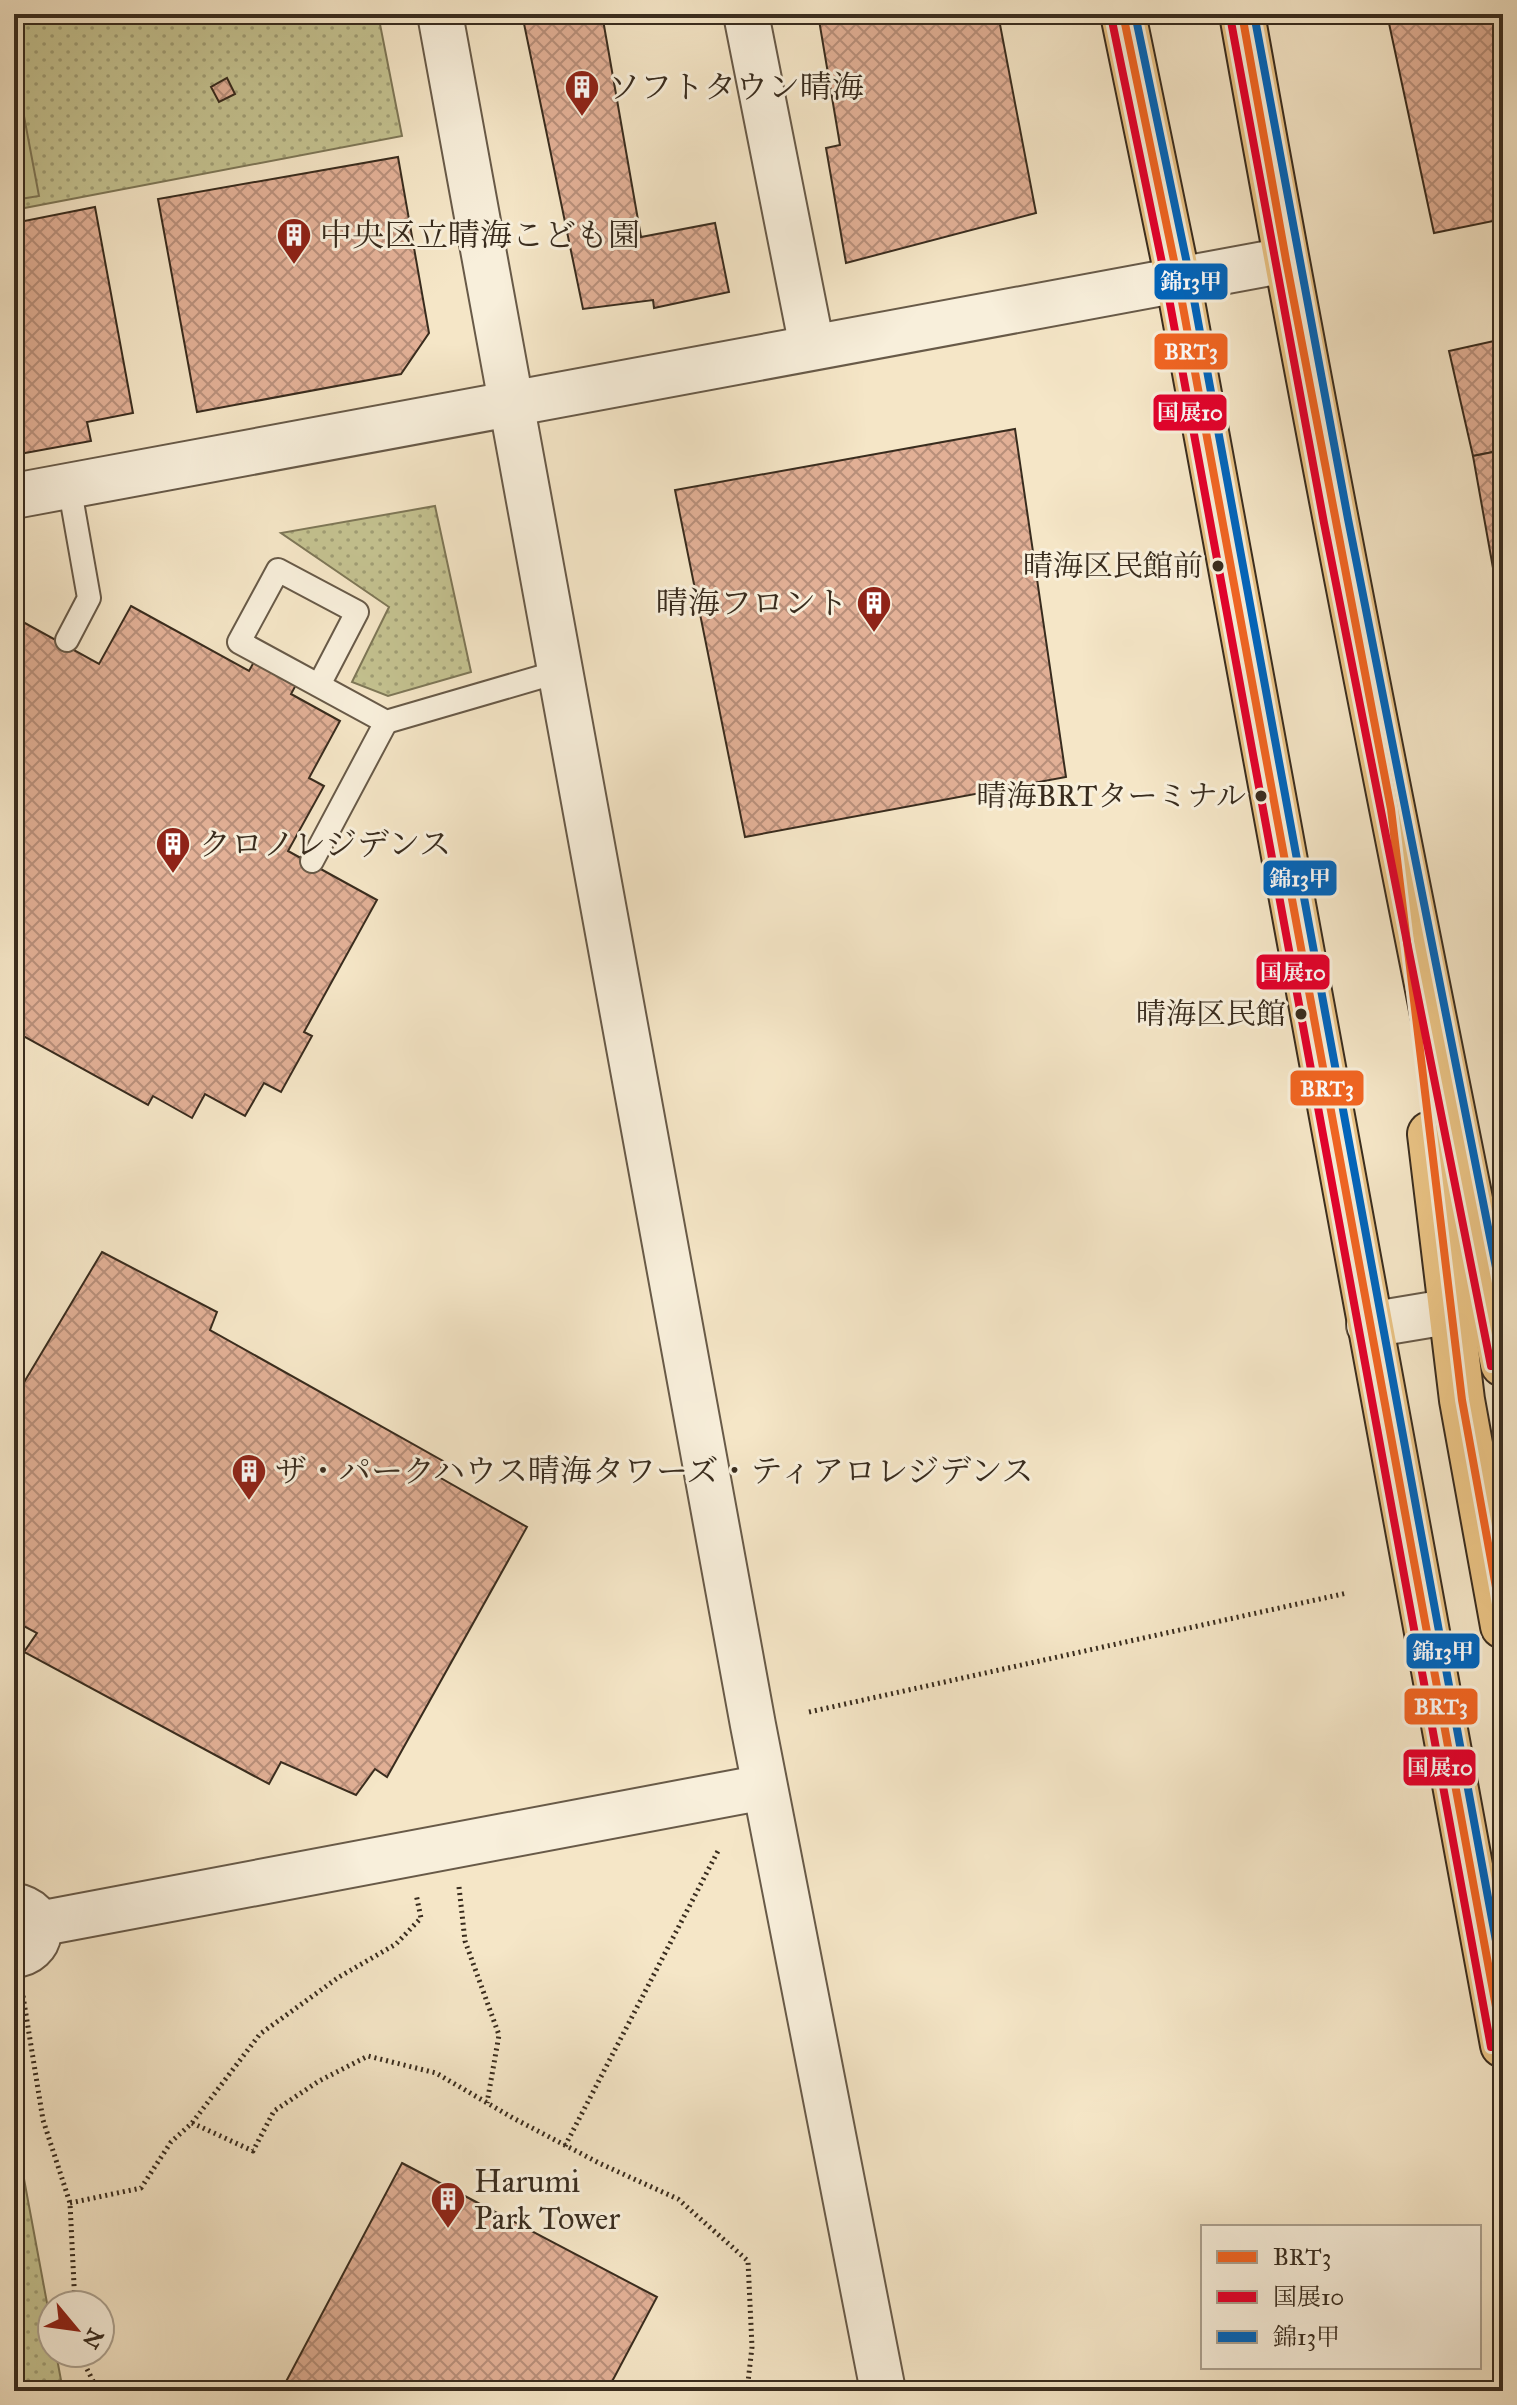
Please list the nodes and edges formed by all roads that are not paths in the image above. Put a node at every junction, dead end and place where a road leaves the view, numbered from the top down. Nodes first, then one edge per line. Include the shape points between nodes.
1 (440, 14) edge
2 (746, 14) edge
3 (1123, 14) edge
4 (1242, 14) edge
5 (1286, 260) junction
6 (1178, 280) junction
7 (812, 347) junction
8 (513, 402) junction
9 (69, 485) junction
10 (14, 496) edge
11 (67, 640) dead end
12 (561, 671) junction
13 (319, 685) junction
14 (386, 722) junction
15 (312, 861) dead end
16 (1482, 1306) edge
17 (1369, 1325) junction
18 (1503, 1364) edge
19 (1503, 1626) edge
20 (764, 1787) junction
21 (22, 1944) edge
22 (1503, 2045) edge
23 (883, 2391) edge

1 - 8 street
2 - 7 street
3 - 6 main road
4 - 5 main road
5 - 6 street
5 - 16 main road
6 - 7 street
6 - 17 main road
7 - 8 street
8 - 9 street
8 - 12 street
9 - 10 street
9 - 11 lane via 89,598
12 - 14 lane
12 - 20 street
13 - 13 lane via 239,642 278,570 357,612
13 - 14 lane
14 - 15 lane
16 - 17 street
16 - 18 main road
16 - 19 main road via 1462,1400
17 - 22 main road
20 - 21 street
20 - 23 street

